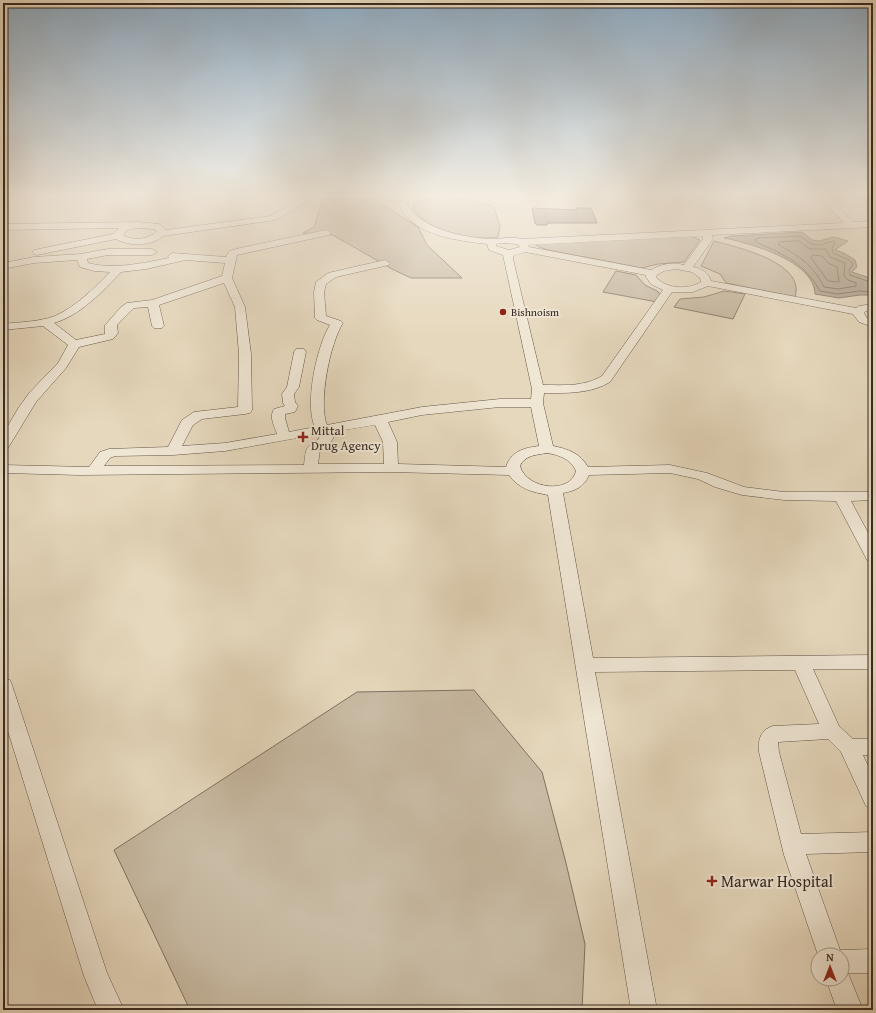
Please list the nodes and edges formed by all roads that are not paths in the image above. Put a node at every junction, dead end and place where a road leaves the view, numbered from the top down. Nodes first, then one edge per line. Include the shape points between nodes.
1 (92, 241) edge
2 (132, 241) edge
3 (249, 241) edge
4 (488, 241) edge
5 (497, 241) edge
6 (510, 241) edge
7 (595, 241) edge
8 (706, 241) edge
9 (492, 242) junction
10 (523, 246) junction
11 (152, 252) junction
12 (508, 253) junction
13 (80, 257) junction
14 (182, 258) junction
15 (229, 260) junction
16 (5, 263) edge
17 (385, 263) dead end
18 (119, 268) junction
19 (687, 268) junction
20 (652, 273) junction
21 (227, 278) junction
22 (706, 283) junction
23 (670, 288) junction
24 (153, 303) junction
25 (873, 307) edge
26 (858, 312) junction
27 (45, 322) junction
28 (873, 324) edge
29 (158, 326) dead end
30 (3, 327) edge
31 (74, 344) junction
32 (300, 352) dead end
33 (538, 389) junction
34 (537, 403) junction
35 (380, 420) junction
36 (322, 429) junction
37 (284, 436) junction
38 (3, 445) edge
39 (547, 449) junction
40 (173, 452) junction
41 (391, 468) junction
42 (3, 469) edge
43 (310, 469) junction
44 (94, 470) junction
45 (513, 471) junction
46 (583, 471) junction
47 (555, 490) junction
48 (873, 496) edge
49 (841, 497) junction
50 (873, 556) edge
51 (873, 662) edge
52 (801, 663) junction
53 (585, 665) junction
54 (3, 684) edge
55 (832, 731) junction
56 (849, 747) junction
57 (873, 747) edge
58 (873, 800) edge
59 (873, 842) edge
60 (792, 844) junction
61 (827, 947) edge
62 (850, 961) edge
63 (873, 961) edge
64 (841, 987) edge
65 (111, 1010) edge
66 (644, 1010) edge
67 (850, 1010) edge

1 - 16 street via 30,254
2 - 11 street
3 - 15 street via 232,253
4 - 9 street
5 - 9 street
6 - 10 street
7 - 10 street
8 - 19 street
9 - 12 street via 491,246 496,251
10 - 12 street via 516,252
10 - 20 street
11 - 13 street via 108,252
11 - 14 street
12 - 33 street
13 - 16 street
13 - 18 street via 84,265
14 - 15 street
14 - 18 street via 157,264
15 - 21 street
17 - 36 street via 342,272 321,282 321,318 337,323 329,338 320,378 318,416
18 - 27 street via 94,295 59,318
19 - 20 street via 665,267
19 - 22 street via 702,273
20 - 23 street via 654,281
21 - 24 street
21 - 40 street via 240,307 245,354 245,410 199,415 187,423
22 - 23 street via 692,289
22 - 26 street
23 - 33 street via 601,383 587,387
24 - 29 street
24 - 31 street via 138,303 125,309 111,325 112,333 109,337
25 - 26 street via 863,308
26 - 28 street via 863,320
27 - 30 street
27 - 31 street
31 - 38 street via 69,357 29,403
32 - 37 street via 293,386 288,394 292,406 279,412 278,418
33 - 34 street
34 - 35 street via 500,403 438,409
34 - 39 street
35 - 36 street
35 - 41 street via 390,442
36 - 37 street
36 - 43 street via 328,435 324,442 313,448
37 - 40 street via 240,445
39 - 45 street via 532,450 521,455 514,462
39 - 46 street via 575,458
40 - 44 street via 114,452 105,455
41 - 43 street
41 - 45 street
42 - 44 street
43 - 44 street
45 - 47 street via 524,484 538,489
46 - 47 street via 576,484
46 - 49 street via 670,469 702,476 742,491 784,496
47 - 53 street
48 - 49 street
49 - 50 street
51 - 52 street
52 - 53 street
52 - 55 street
53 - 66 street
54 - 65 street via 96,976
55 - 56 street
55 - 60 street via 773,734 768,741
56 - 57 street
56 - 58 street
59 - 60 street
60 - 61 street
62 - 63 street
64 - 67 street

